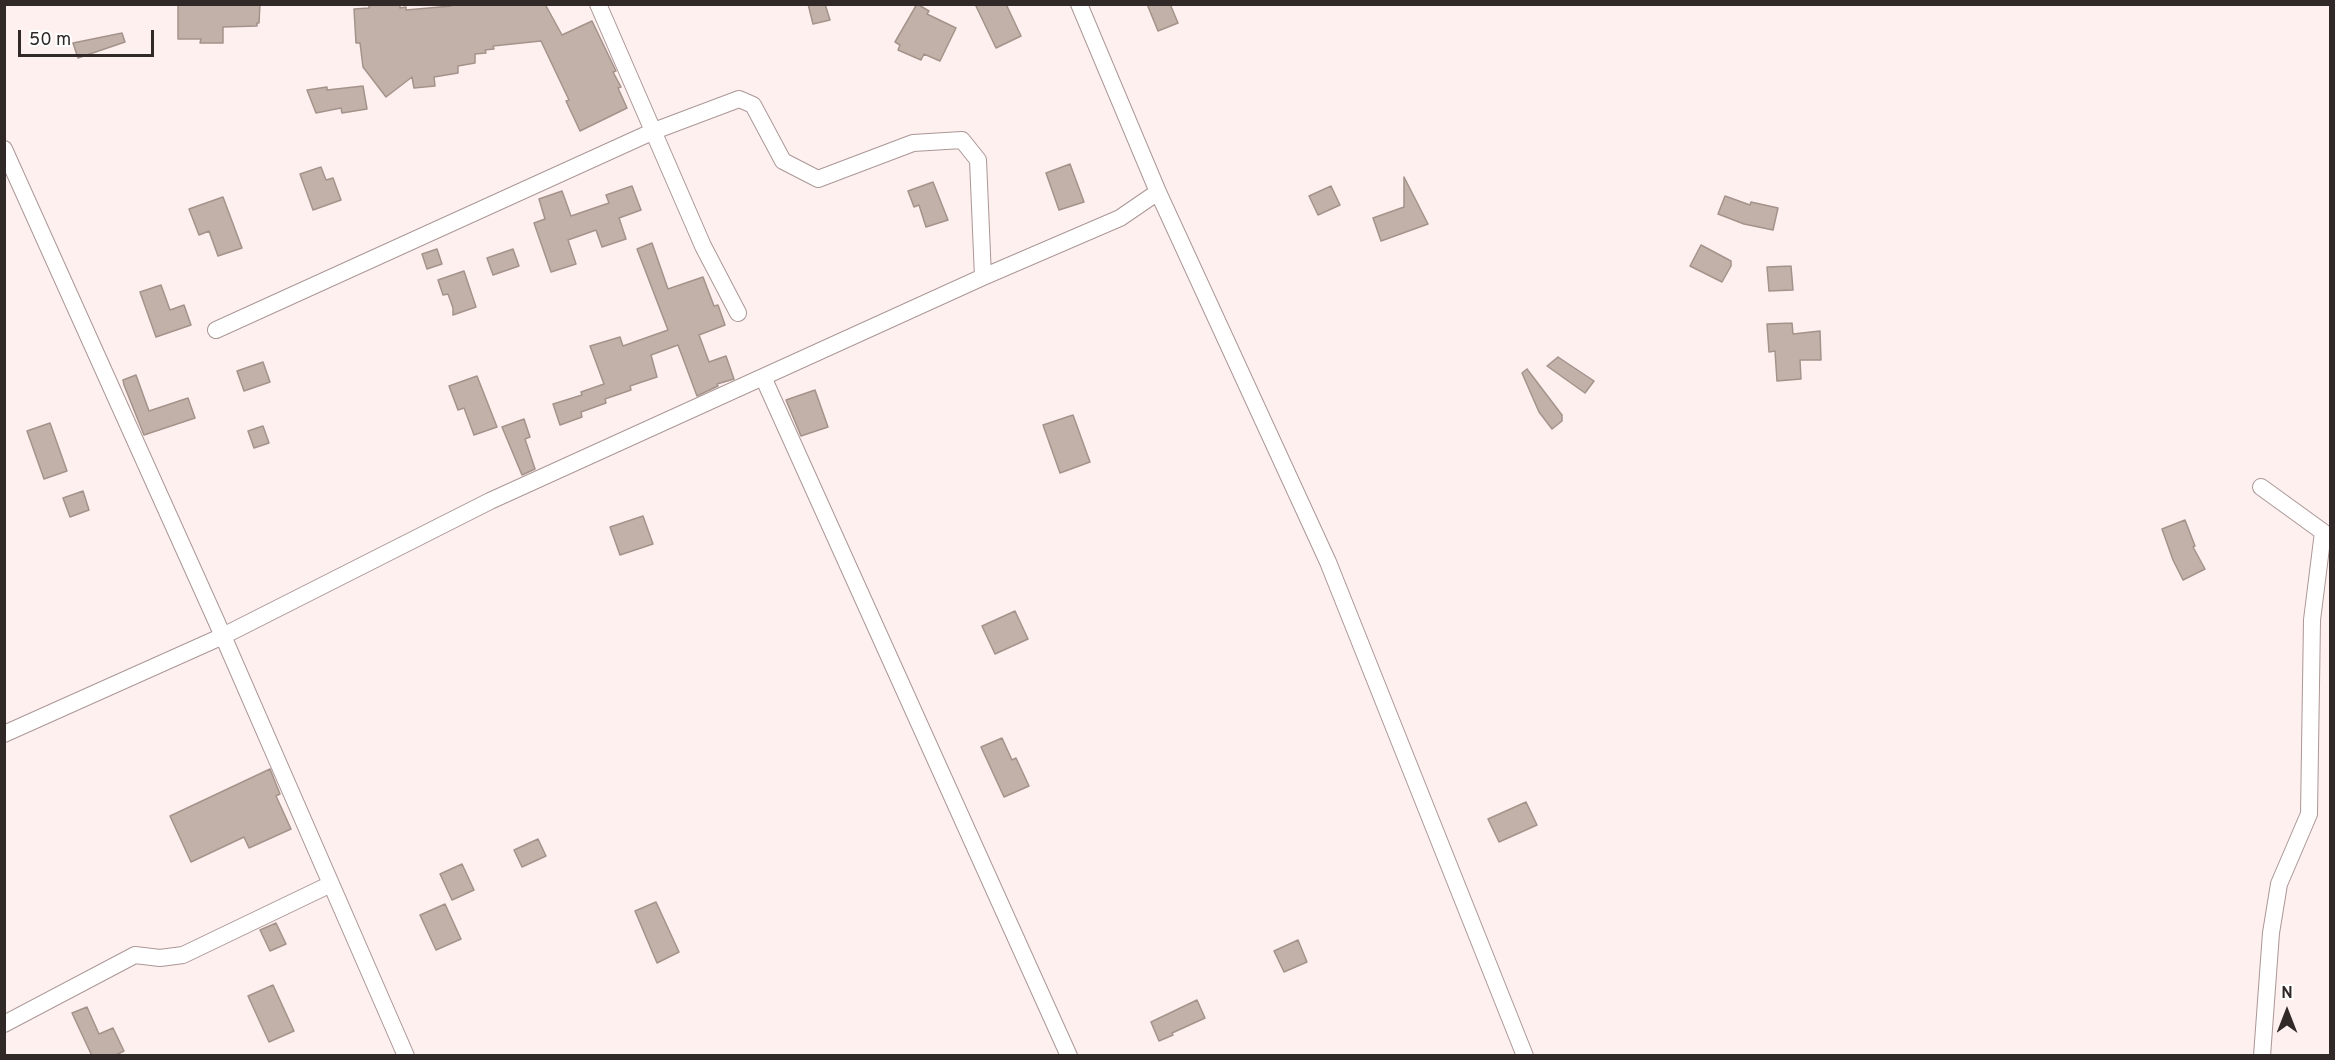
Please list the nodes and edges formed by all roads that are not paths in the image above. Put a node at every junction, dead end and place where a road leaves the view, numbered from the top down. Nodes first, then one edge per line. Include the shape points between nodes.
1 (598, 4) edge
2 (1079, 4) edge
3 (654, 131) junction
4 (4, 149) edge
5 (1158, 192) junction
6 (983, 277) junction
7 (738, 313) dead end
8 (216, 330) dead end
9 (763, 377) junction
10 (2261, 487) dead end
11 (2327, 535) edge
12 (223, 636) junction
13 (4, 734) edge
14 (331, 884) junction
15 (4, 1024) edge
16 (406, 1056) edge
17 (1069, 1056) edge
18 (1525, 1056) edge
19 (2262, 1056) edge

1 - 3 street
2 - 5 street
3 - 6 street via 739,99 753,105 783,161 818,179 913,143 962,140 978,160
3 - 7 street via 702,246
3 - 8 street
4 - 12 street
5 - 6 street via 1120,218
5 - 18 street via 1328,562
6 - 9 street
9 - 12 street via 490,501
9 - 17 street
10 - 11 street
11 - 19 street via 2312,620 2310,814 2279,884 2271,933
12 - 13 street
12 - 14 street
14 - 15 street via 183,955 135,955
14 - 16 street

